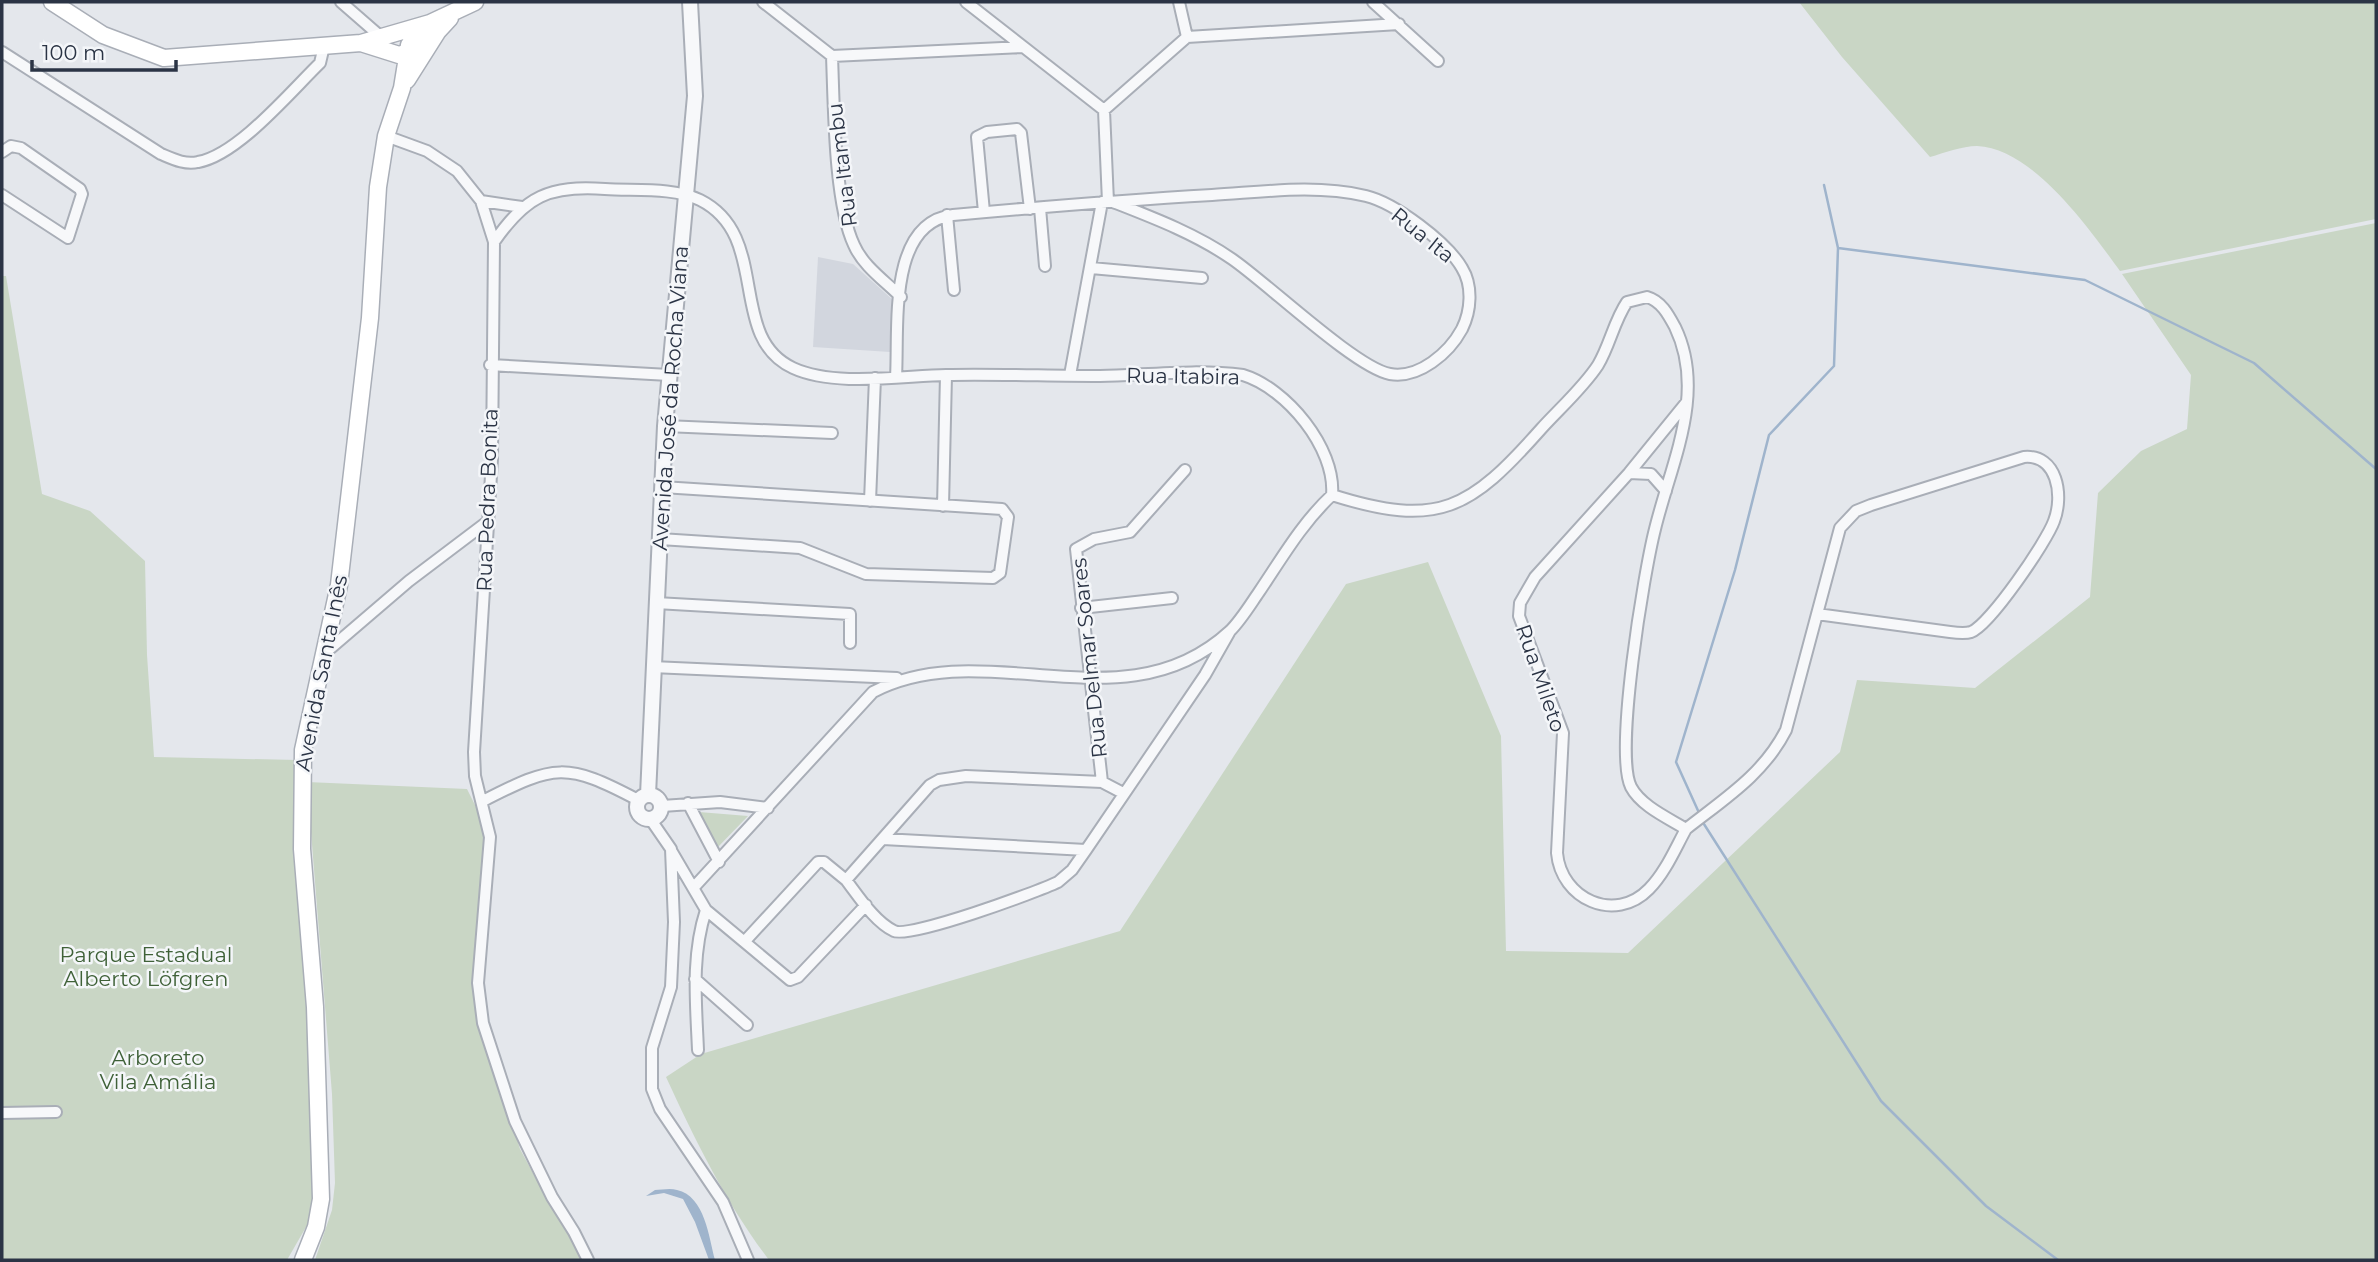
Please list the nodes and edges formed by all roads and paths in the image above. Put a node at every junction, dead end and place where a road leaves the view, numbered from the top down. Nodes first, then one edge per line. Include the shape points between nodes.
1 (52, 2) edge
2 (341, 2) edge
3 (475, 2) edge
4 (690, 2) edge
5 (763, 2) edge
6 (966, 2) edge
7 (1179, 2) edge
8 (1373, 2) edge
9 (1399, 24) junction
10 (434, 27) junction
11 (380, 36) junction
12 (1187, 37) junction
13 (361, 43) junction
14 (324, 47) junction
15 (1023, 47) junction
16 (2, 52) edge
17 (413, 53) junction
18 (832, 56) junction
19 (1438, 61) dead end
20 (1104, 110) junction
21 (386, 136) junction
22 (2, 152) edge
23 (2, 195) edge
24 (685, 195) junction
25 (481, 201) junction
26 (1108, 202) junction
27 (522, 207) junction
28 (1035, 208) junction
29 (984, 212) junction
30 (947, 215) junction
31 (494, 242) junction
32 (1045, 266) dead end
33 (1091, 268) junction
34 (1202, 278) dead end
35 (954, 290) dead end
36 (901, 297) junction
37 (491, 365) junction
38 (669, 375) junction
39 (946, 375) junction
40 (1070, 375) junction
41 (896, 377) junction
42 (875, 378) junction
43 (1687, 402) junction
44 (665, 426) junction
45 (832, 433) dead end
46 (1185, 470) dead end
47 (1629, 473) junction
48 (662, 487) junction
49 (1666, 491) junction
50 (1332, 495) junction
51 (870, 501) junction
52 (943, 506) junction
53 (487, 522) junction
54 (660, 539) junction
55 (1172, 597) dead end
56 (656, 603) junction
57 (1081, 608) junction
58 (1817, 614) junction
59 (1230, 631) junction
60 (850, 643) dead end
61 (324, 653) junction
62 (652, 667) junction
63 (900, 678) junction
64 (1091, 680) junction
65 (1102, 782) junction
66 (1123, 793) junction
67 (643, 797) junction
68 (483, 801) junction
69 (688, 803) junction
70 (662, 806) junction
71 (768, 808) junction
72 (651, 820) junction
73 (1686, 829) junction
74 (883, 839) junction
75 (671, 849) junction
76 (1086, 850) junction
77 (719, 862) junction
78 (846, 880) junction
79 (695, 886) junction
80 (866, 905) junction
81 (706, 910) junction
82 (745, 941) junction
83 (695, 979) junction
84 (747, 1025) dead end
85 (698, 1050) dead end
86 (56, 1112) dead end
87 (2, 1113) edge
88 (303, 1260) edge
89 (588, 1260) edge
90 (748, 1260) edge

1 - 14 main road via 103,35 164,58
2 - 11 street
3 - 10 main road
4 - 24 street, Avenida José da Rocha Viana via 695,96
5 - 18 street
6 - 15 street
7 - 12 street
8 - 9 street
9 - 12 street
9 - 19 street
10 - 11 main road
10 - 17 main road
11 - 13 main road
11 - 17 main road
12 - 20 street
13 - 14 main road
13 - 17 main road via 398,55
14 - 16 street via 320,63 240,139 207,160 187,163 161,154
15 - 18 street
15 - 20 street
17 - 21 main road, Avenida Santa Inês
18 - 36 street, Rua Itambu via 838,161 850,235 861,258
20 - 26 street
21 - 25 street via 440,159 457,171
21 - 61 main road, Avenida Santa Inês via 348,515
22 - 23 street via 11,146 21,148 80,189 82,198 68,238
24 - 27 street via 569,188
24 - 38 street, Avenida José da Rocha Viana
24 - 42 street, Rua Itabira via 711,206 738,237 756,322 778,358 810,375
25 - 27 street
25 - 31 street, Rua Pedra Bonita
26 - 26 street, Rua Ita via 1284,189 1371,198 1403,214 1461,266 1469,293 1465,322 1434,362 1414,372 1389,374 1358,357 1214,247
26 - 28 street, Rua Ita
26 - 33 street
27 - 31 street
28 - 29 street, Rua Ita
28 - 29 street via 1017,129 977,136
28 - 32 street
29 - 30 street, Rua Ita
30 - 35 street
30 - 36 street, Rua Ita via 933,220 911,242
31 - 37 street, Rua Pedra Bonita
33 - 34 street
33 - 40 street
36 - 41 street, Rua Ita
37 - 38 street
37 - 53 street, Rua Pedra Bonita
38 - 44 street, Avenida José da Rocha Viana
39 - 40 street, Rua Itabira
39 - 41 street, Rua Itabira
39 - 52 street
40 - 50 street, Rua Itabira via 1236,374 1258,380 1278,392 1304,422 1328,465
41 - 42 street, Rua Itabira
42 - 51 street
43 - 47 street, Rua Mileto
43 - 49 street
43 - 50 street via 1684,350 1669,315 1647,297 1627,302 1596,367 1508,467 1469,499 1439,508 1405,510
44 - 45 street
44 - 48 street, Avenida José da Rocha Viana
46 - 57 street, Rua Delmar Soares via 1130,532 1094,539 1076,549
47 - 49 street via 1651,474
47 - 73 street, Rua Mileto via 1535,578 1520,603 1522,630 1563,733 1558,866 1578,896 1602,904 1626,902 1652,885
48 - 51 street
48 - 54 street, Avenida José da Rocha Viana
49 - 73 street via 1642,597 1625,760 1639,797
50 - 59 street via 1307,521
51 - 52 street
52 - 54 street via 1002,509 1008,517 1000,573 990,578 866,574 800,548
53 - 61 street
53 - 68 street, Rua Pedra Bonita via 474,752
54 - 56 street, Avenida José da Rocha Viana
55 - 57 street
56 - 60 street via 850,614
56 - 62 street, Avenida José da Rocha Viana
57 - 64 street, Rua Delmar Soares
58 - 58 street via 1840,528 1856,510 2024,457 2041,457 2048,463 2057,490 2056,518 1979,628 1950,632
58 - 73 street via 1778,745 1765,765
59 - 64 street via 1172,665
59 - 66 street
61 - 88 main road, Avenida Santa Inês via 300,778 315,996 321,1199
62 - 63 street
62 - 67 street, Avenida José da Rocha Viana
63 - 64 street via 980,670
63 - 71 street via 873,692
64 - 65 street, Rua Delmar Soares
65 - 66 street
65 - 74 street via 966,776 939,780
66 - 76 street
67 - 68 street via 584,776 551,771 528,777
67 - 70 street via 659,799
67 - 72 street via 638,814
68 - 89 street, Rua Pedra Bonita via 490,837 478,984 483,1023 515,1121
69 - 70 street
69 - 71 street
69 - 77 street
70 - 72 street
71 - 77 street
72 - 75 street
74 - 76 street
74 - 78 street
75 - 79 street
75 - 90 street via 672,976 652,1048 652,1089 723,1202
76 - 80 street via 1065,877 1049,887 907,933 895,932
77 - 79 street
78 - 80 street
78 - 82 street via 818,862
79 - 81 street
80 - 82 street via 797,977 787,978
81 - 82 street
81 - 83 street via 698,935
83 - 84 street
83 - 85 street
86 - 87 street

